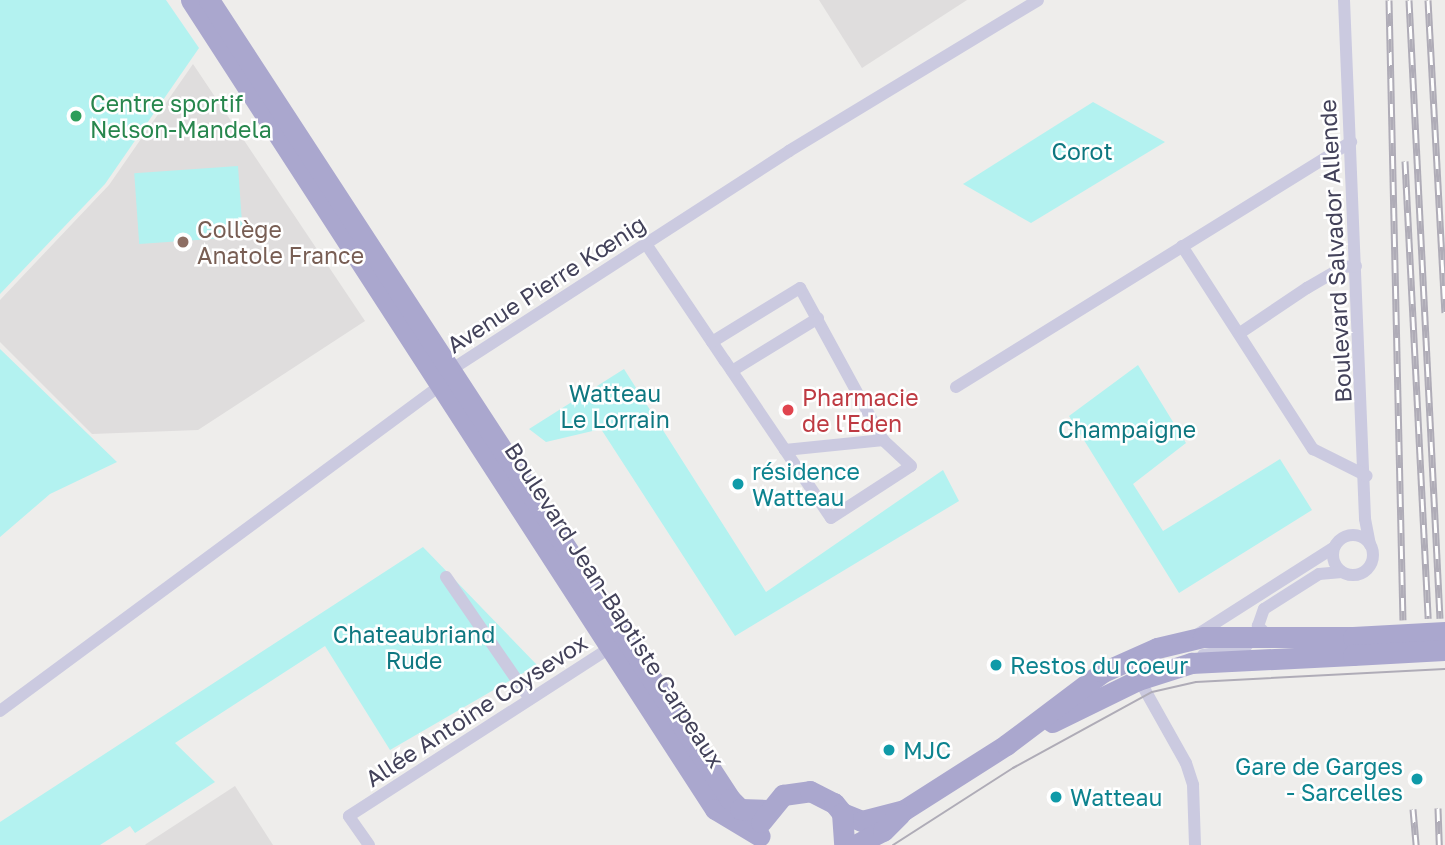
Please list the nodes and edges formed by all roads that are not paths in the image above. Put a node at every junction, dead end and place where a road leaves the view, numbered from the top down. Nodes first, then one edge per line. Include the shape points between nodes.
1 (191, 0) edge
2 (209, 0) edge
3 (1038, 0) edge
4 (1344, 0) edge
5 (1351, 142) junction
6 (646, 244) junction
7 (1182, 246) junction
8 (1356, 266) junction
9 (818, 318) junction
10 (1240, 333) junction
11 (712, 342) junction
12 (732, 372) junction
13 (447, 378) junction
14 (956, 387) dead end
15 (883, 440) junction
16 (785, 450) junction
17 (1367, 475) junction
18 (1367, 500) junction
19 (1345, 536) junction
20 (1370, 545) junction
21 (1333, 548) junction
22 (1342, 572) junction
23 (446, 577) dead end
24 (1250, 600) junction
25 (1445, 632) edge
26 (1191, 639) junction
27 (1256, 639) junction
28 (618, 642) junction
29 (1165, 645) junction
30 (1353, 646) junction
31 (1445, 650) edge
32 (1129, 659) junction
33 (1138, 680) junction
34 (530, 699) junction
35 (0, 711) edge
36 (1006, 745) junction
37 (767, 810) junction
38 (904, 810) junction
39 (842, 814) junction
40 (760, 841) edge
41 (369, 845) edge
42 (845, 845) edge
43 (855, 845) edge
44 (1195, 845) edge

1 - 13 main road
2 - 13 main road
3 - 6 street, Avenue Pierre Kœnig
4 - 5 street, Boulevard Salvador Allende
5 - 7 street
5 - 8 street, Boulevard Salvador Allende
6 - 11 street
6 - 13 street, Avenue Pierre Kœnig
7 - 10 street
7 - 14 street
8 - 10 street via 1343,267
8 - 17 street, Boulevard Salvador Allende
9 - 11 street via 800,288
9 - 12 street
9 - 15 street
10 - 17 street via 1313,449
11 - 12 street
12 - 16 street
13 - 28 main road, Boulevard Jean-Baptiste Carpeaux
13 - 35 street, Avenue Pierre Kœnig
15 - 16 street
15 - 16 street via 911,466 831,518
17 - 18 street, Boulevard Salvador Allende
18 - 19 street, Boulevard Salvador Allende via 1360,519
18 - 20 street, Boulevard Salvador Allende
19 - 20 street via 1362,537
19 - 21 street
20 - 22 street via 1373,555 1368,569 1355,575
21 - 22 street via 1333,561
21 - 24 street
22 - 27 street via 1319,574 1264,609
23 - 34 street
24 - 26 street
24 - 27 street via 1234,622
25 - 30 main road, bridge
26 - 27 main road
26 - 29 main road
27 - 30 main road
27 - 33 main road
28 - 34 street, Allée Antoine Coysevox
28 - 37 main road, Boulevard Jean-Baptiste Carpeaux via 730,799 740,809
28 - 40 main road, Boulevard Jean-Baptiste Carpeaux via 715,809
29 - 32 main road
29 - 33 street
30 - 31 main road, bridge
32 - 33 street
32 - 36 main road via 1103,672
33 - 36 main road
33 - 44 street via 1186,763 1193,785
34 - 41 street, Allée Antoine Coysevox via 349,816
36 - 38 main road
37 - 39 main road via 783,795 810,791 822,795
37 - 40 main road
38 - 39 main road via 862,821
38 - 43 main road via 883,831
39 - 42 main road

